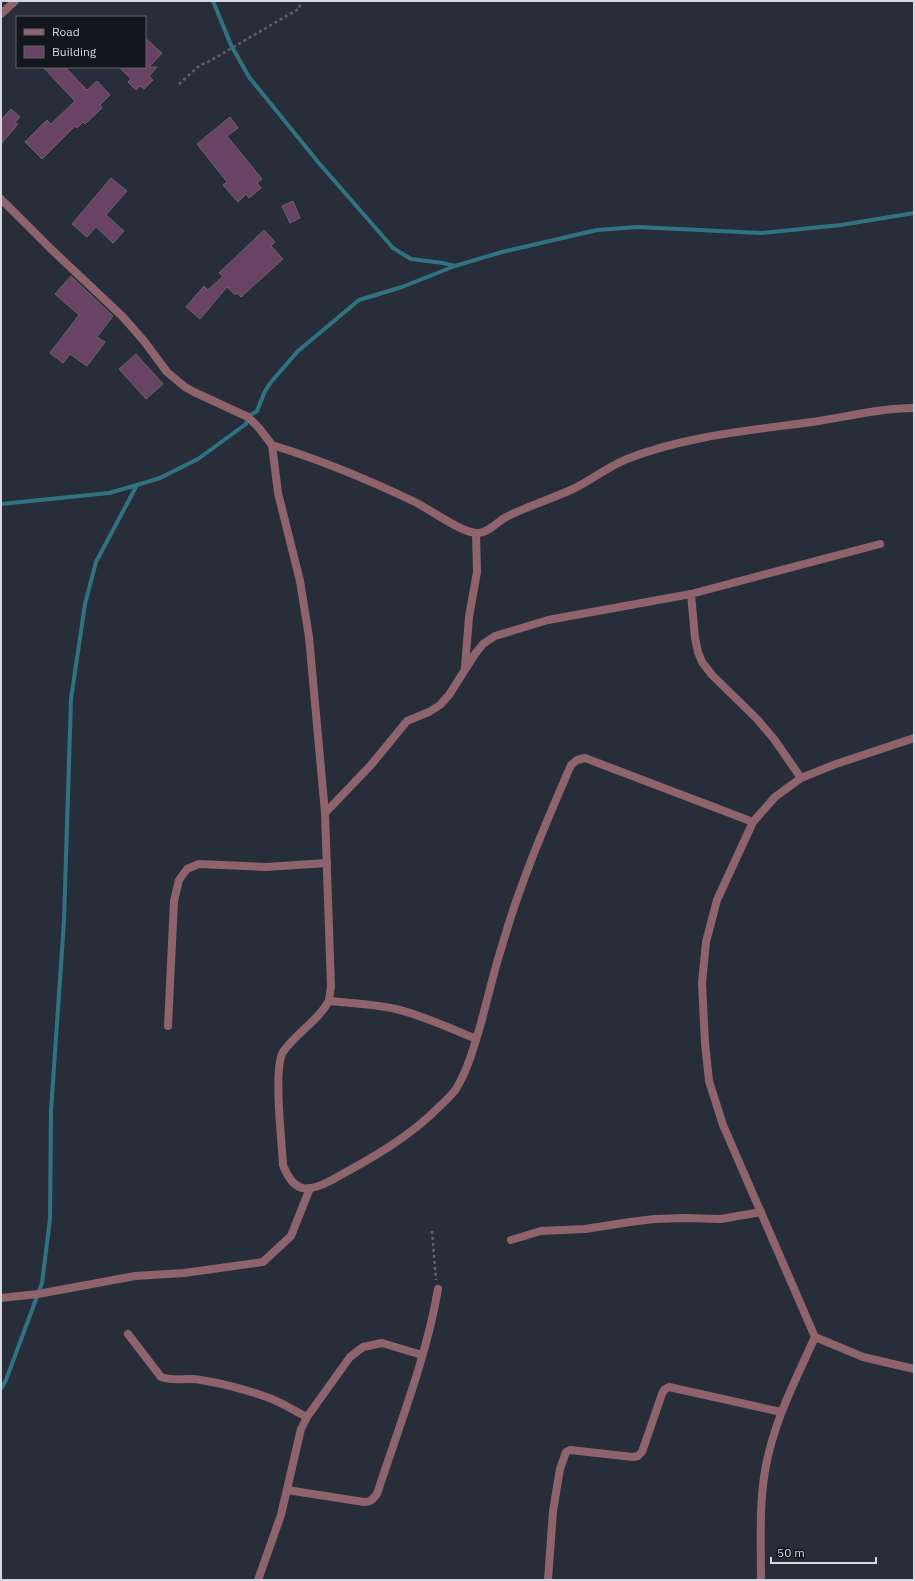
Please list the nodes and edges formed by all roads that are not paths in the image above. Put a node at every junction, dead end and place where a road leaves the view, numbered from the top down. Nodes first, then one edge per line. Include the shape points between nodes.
1 (15, 1) edge
2 (1, 14) edge
3 (1, 199) edge
4 (914, 408) edge
5 (272, 445) junction
6 (476, 533) junction
7 (880, 544) dead end
8 (691, 594) junction
9 (465, 668) junction
10 (914, 738) edge
11 (801, 778) junction
12 (325, 813) junction
13 (753, 822) junction
14 (327, 863) junction
15 (328, 1001) junction
16 (168, 1026) dead end
17 (476, 1039) junction
18 (310, 1188) junction
19 (760, 1212) junction
20 (511, 1240) dead end
21 (438, 1288) road end
22 (1, 1298) edge
23 (128, 1334) dead end
24 (815, 1337) junction
25 (422, 1355) junction
26 (914, 1369) edge
27 (781, 1412) junction
28 (307, 1417) junction
29 (287, 1490) junction
30 (258, 1580) edge
31 (548, 1580) edge
32 (761, 1580) edge

1 - 2 street
3 - 5 street via 123,317 144,340 166,372 194,392 248,417 257,424
4 - 6 street via 742,431 664,448 629,458 588,482 506,517 484,532
5 - 6 street via 358,475
5 - 12 street via 278,493 300,581 310,637
6 - 9 street via 477,572 469,616
7 - 8 street
8 - 9 street via 548,620 496,636 483,644
8 - 11 street via 695,638 702,662 758,719
9 - 12 street via 440,705 407,721 371,765
10 - 11 street
11 - 13 street via 775,796
12 - 14 street
13 - 17 street via 585,758 577,760 571,765 527,870 501,946
13 - 19 street via 717,900 706,942 702,983 709,1082 723,1125
14 - 15 street via 331,987
14 - 16 street via 266,867 199,864 187,869 179,880 174,901
15 - 17 street via 394,1009 434,1021
15 - 18 street via 320,1013 289,1044 279,1063 284,1165 293,1184 301,1188
17 - 18 street via 465,1071 455,1090 430,1116 404,1138 369,1160 321,1185
18 - 22 street via 292,1236 262,1262 184,1273 135,1276 38,1294
19 - 20 street via 721,1219 654,1219 585,1229 541,1231
19 - 24 street
21 - 25 street
23 - 28 street via 162,1377 169,1380 196,1379 233,1386 273,1399
24 - 26 street via 864,1357
24 - 27 street
25 - 28 street via 382,1343 363,1347 350,1357
25 - 29 street via 374,1499 364,1502
27 - 31 street via 669,1387 662,1394 642,1452 638,1456 570,1450 566,1452 560,1469 553,1511
27 - 32 street via 765,1471
28 - 29 street via 301,1429
29 - 30 street

